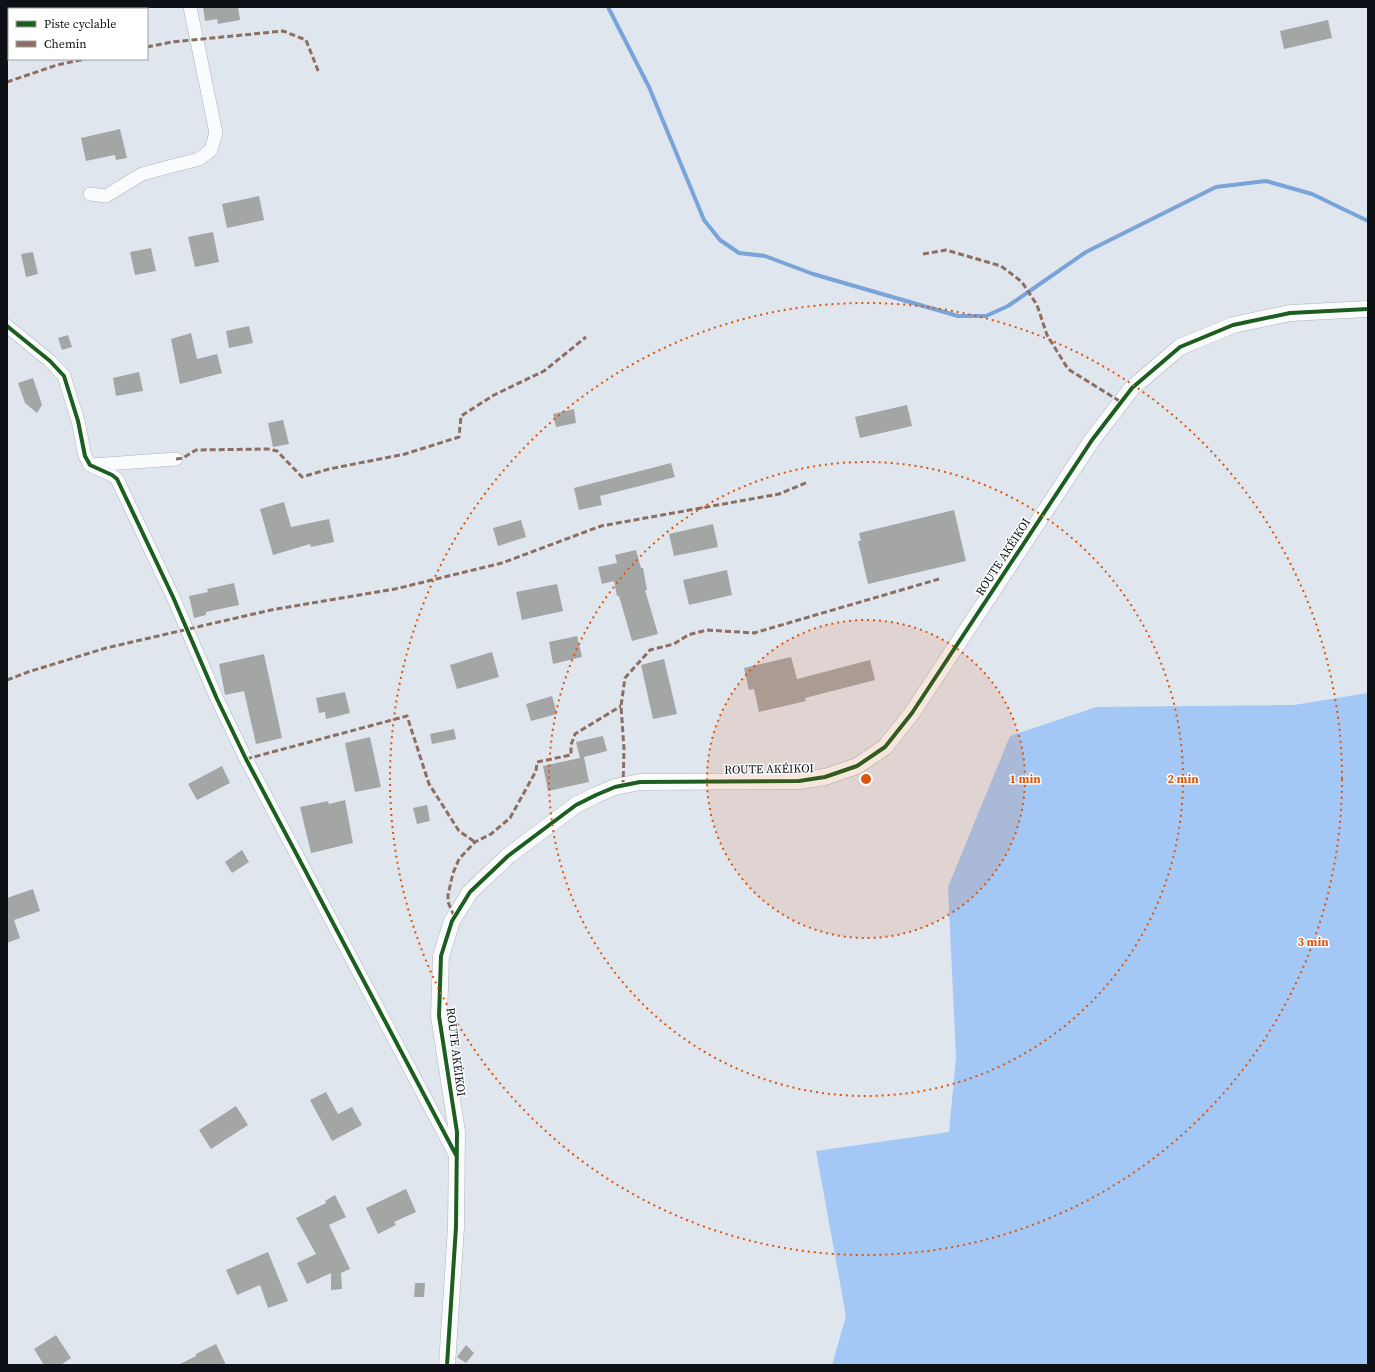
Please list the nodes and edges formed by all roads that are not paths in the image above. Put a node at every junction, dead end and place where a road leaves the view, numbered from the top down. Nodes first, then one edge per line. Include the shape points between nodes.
1 (190, 7) edge
2 (90, 194) dead end
3 (1368, 309) edge
4 (7, 326) edge
5 (176, 459) dead end
6 (90, 465) junction
7 (456, 1156) junction
8 (447, 1365) edge

1 - 2 street via 216,133 211,150 199,159 142,174 106,196
3 - 7 street, ROUTE AKÉIKOI via 1290,313 1233,325 1180,347 1132,388 1092,440 912,713 885,747 857,766 825,777 799,781 666,780 615,787 576,806 508,856 470,892 452,921 441,956 439,1016 457,1132
4 - 6 street via 50,361 64,376 78,421 82,446
5 - 6 street
6 - 7 street via 117,479 246,759
7 - 8 street, ROUTE AKÉIKOI via 455,1242

